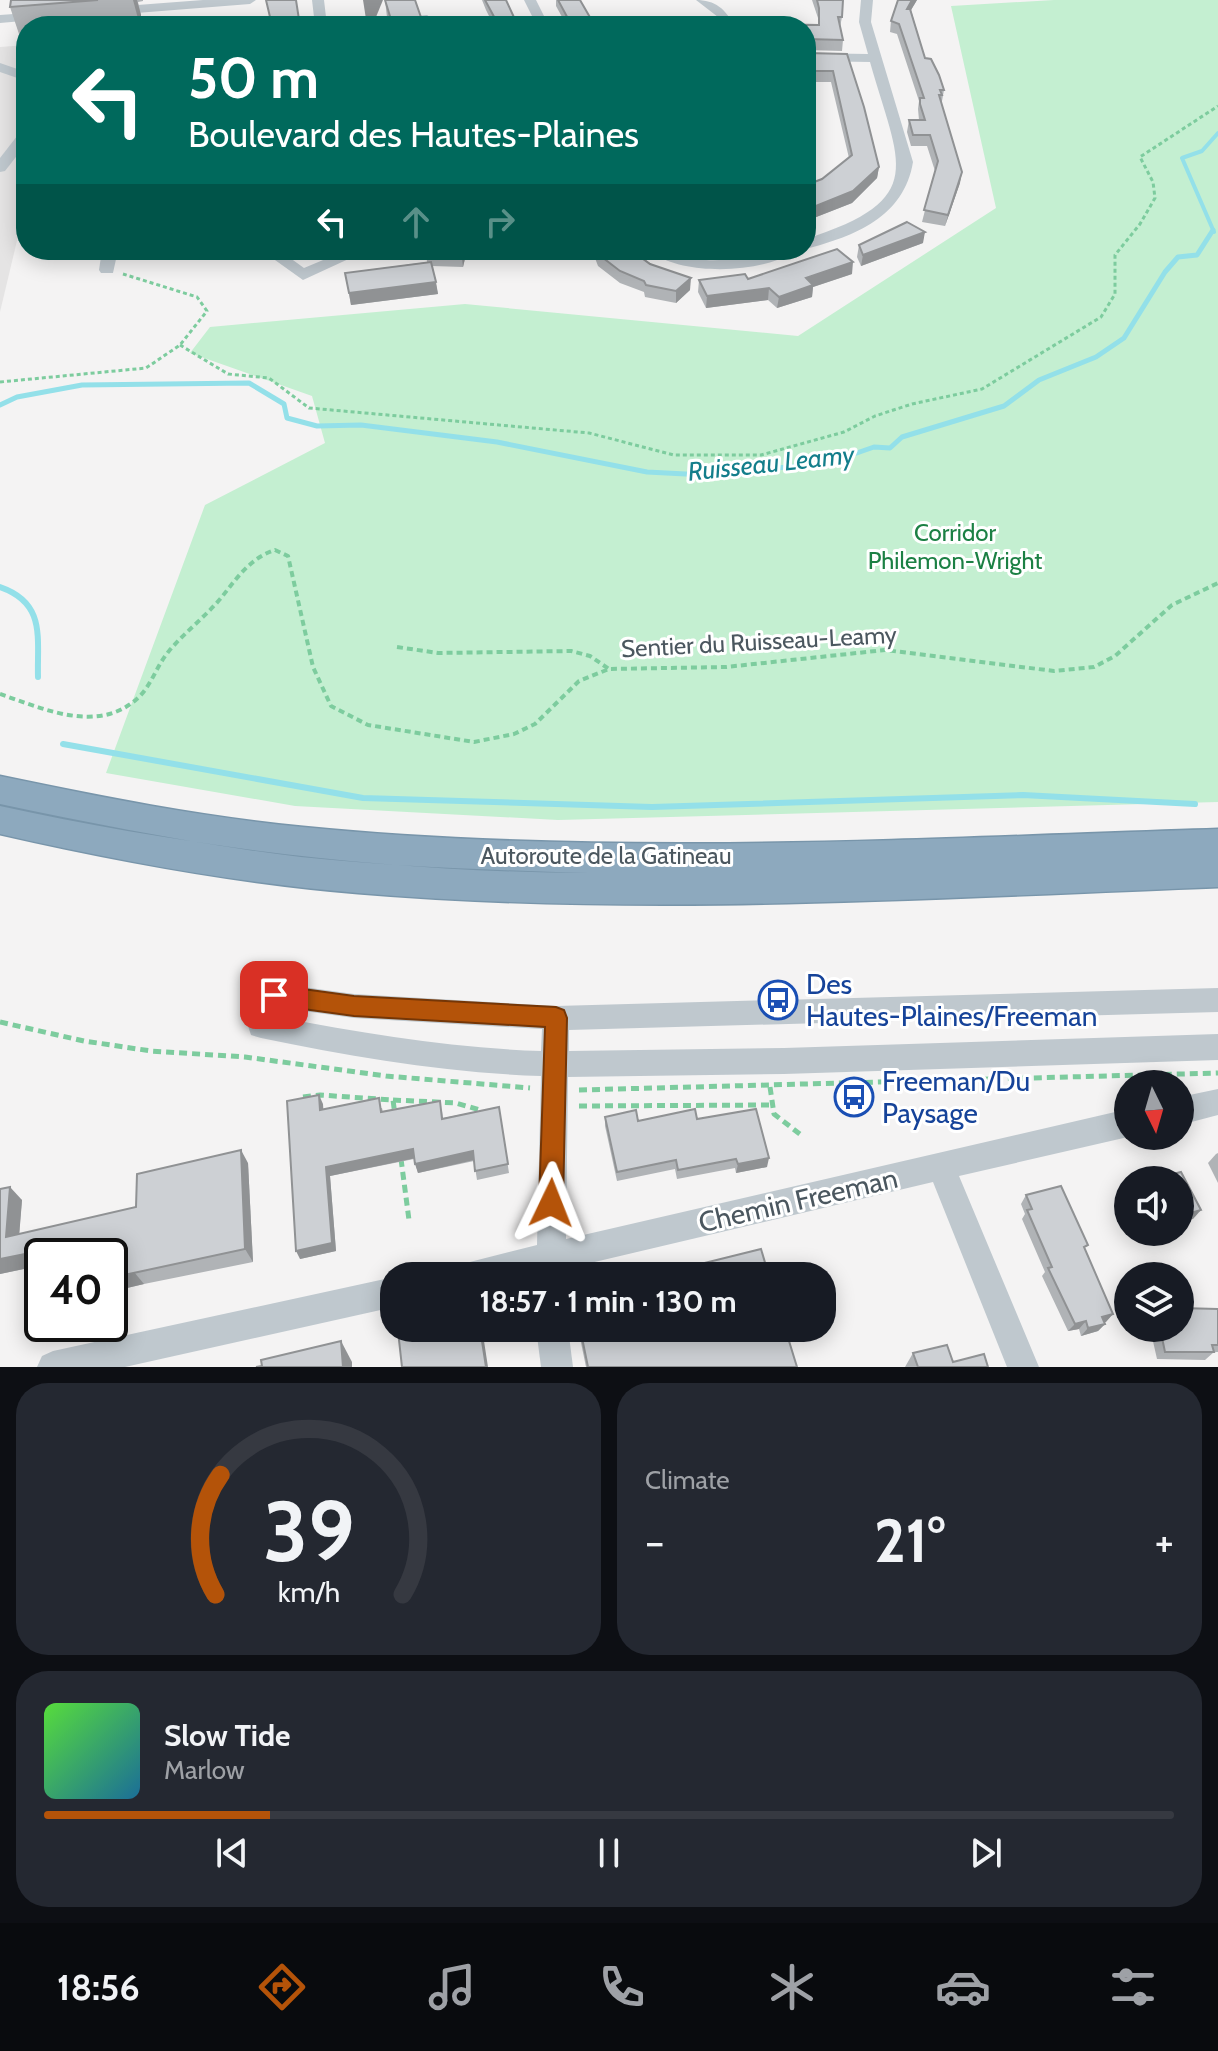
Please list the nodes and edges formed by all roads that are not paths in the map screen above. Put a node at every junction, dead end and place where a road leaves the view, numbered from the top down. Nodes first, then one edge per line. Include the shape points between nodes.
1 (250, 0) edge
2 (702, 0) edge
3 (867, 0) edge
4 (170, 4) edge
5 (95, 12) edge
6 (59, 14) edge
7 (20, 16) edge
8 (723, 16) edge
9 (816, 57) edge
10 (874, 58) junction
11 (16, 151) edge
12 (0, 168) edge
13 (816, 241) edge
14 (108, 260) edge
15 (283, 260) edge
16 (337, 260) edge
17 (683, 260) edge
18 (756, 260) edge
19 (107, 270) road end
20 (0, 790) edge
21 (0, 820) edge
22 (1218, 844) edge
23 (1218, 872) edge
24 (1218, 1000) edge
25 (556, 1018) junction
26 (1218, 1047) edge
27 (555, 1064) junction
28 (1218, 1102) edge
29 (1194, 1108) edge
30 (1114, 1126) edge
31 (941, 1167) junction
32 (550, 1262) edge
33 (570, 1262) edge
34 (380, 1295) edge
35 (554, 1342) edge
36 (53, 1367) edge
37 (557, 1367) edge
38 (1023, 1367) edge

1 - 4 street
2 - 8 street
3 - 10 street via 865,22
4 - 5 street
6 - 7 street
9 - 10 street
10 - 13 street via 906,162 905,180 879,214
11 - 12 street
14 - 19 street
15 - 16 street via 303,275
17 - 18 street via 722,265
20 - 22 highway, Autoroute de la Gatineau via 219,832 477,856 692,858
21 - 23 highway, Autoroute de la Gatineau via 212,861 479,886 704,888
24 - 25 street
25 - 27 street
25 - 27 street via 354,1006 274,995 261,1026 376,1049
26 - 27 street
27 - 32 street
28 - 29 street
30 - 31 street, Chemin Freeman
31 - 33 street, Chemin Freeman
31 - 38 street
34 - 36 street
35 - 37 street

